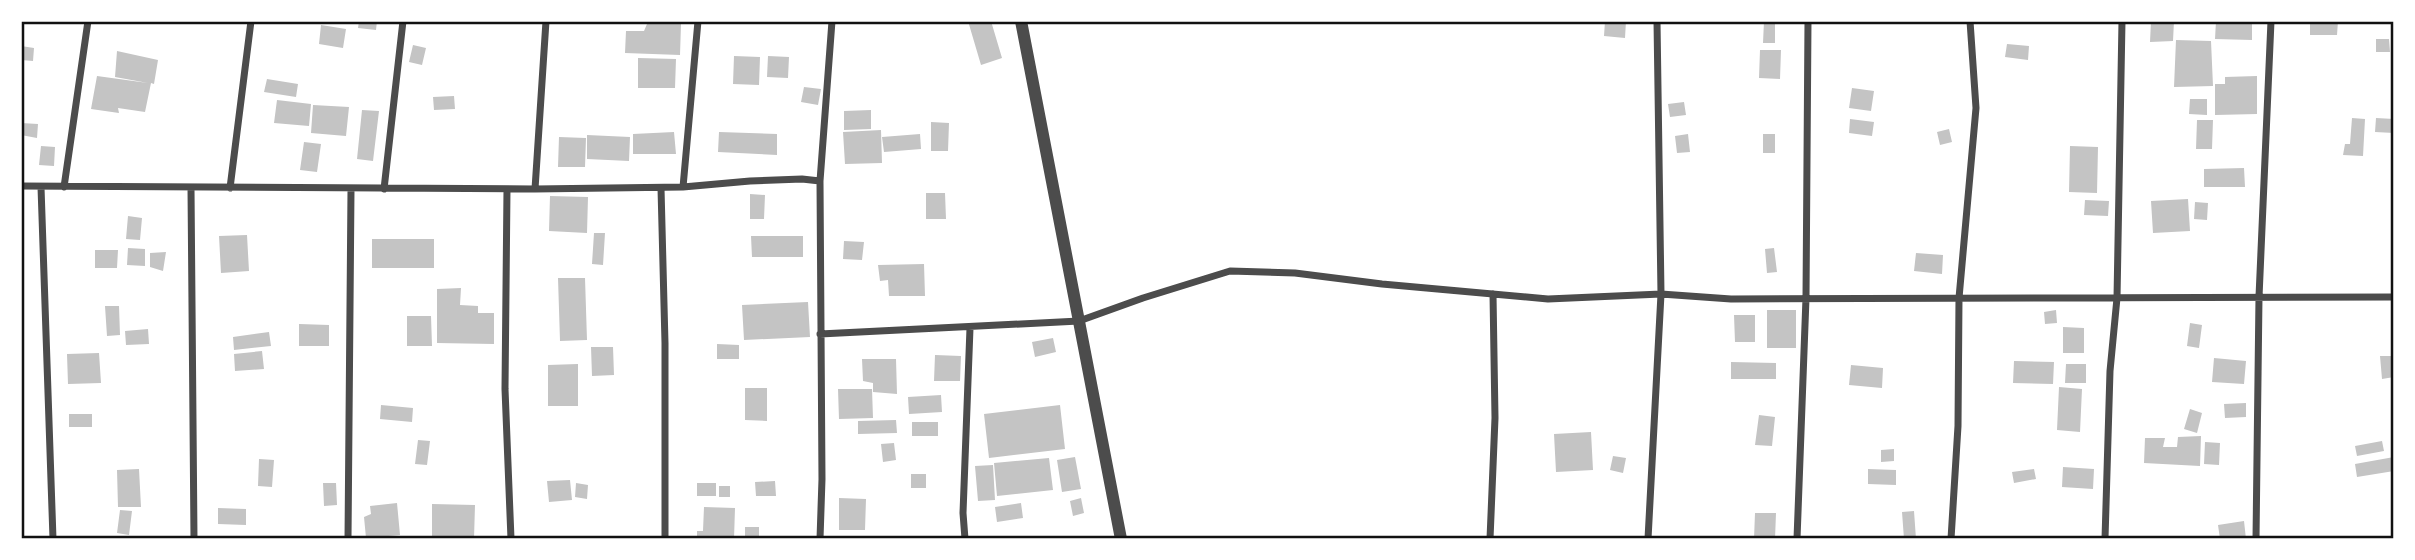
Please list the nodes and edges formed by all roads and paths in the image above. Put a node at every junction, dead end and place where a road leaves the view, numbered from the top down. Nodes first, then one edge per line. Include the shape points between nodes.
1 (88, 21) edge
2 (251, 21) edge
3 (403, 21) edge
4 (546, 21) edge
5 (698, 21) edge
6 (832, 21) edge
7 (1021, 21) edge
8 (1657, 21) edge
9 (1808, 21) edge
10 (1970, 21) edge
11 (2122, 21) edge
12 (2271, 21) edge
13 (820, 181) junction
14 (21, 186) edge
15 (41, 187) junction
16 (64, 187) junction
17 (683, 187) junction
18 (191, 188) junction
19 (230, 188) junction
20 (661, 188) junction
21 (507, 189) junction
22 (535, 189) junction
23 (351, 190) junction
24 (384, 190) junction
25 (1493, 294) junction
26 (1661, 294) junction
27 (2259, 297) junction
28 (2394, 297) edge
29 (1806, 298) junction
30 (1959, 298) junction
31 (2117, 298) junction
32 (1079, 321) junction
33 (970, 328) junction
34 (820, 334) junction
35 (53, 539) edge
36 (194, 539) edge
37 (348, 539) edge
38 (511, 539) edge
39 (665, 539) edge
40 (820, 539) edge
41 (965, 539) edge
42 (1121, 539) edge
43 (1490, 539) edge
44 (1648, 539) edge
45 (1797, 539) edge
46 (1951, 539) edge
47 (2105, 539) edge
48 (2256, 539) edge

1 - 16 street
2 - 19 street
3 - 24 street
4 - 22 street
5 - 17 street
6 - 13 street
7 - 32 street
8 - 26 street
9 - 29 street
10 - 30 street via 1976,108
11 - 31 street
12 - 27 street
13 - 17 street
13 - 34 street
14 - 15 street
15 - 16 street
15 - 35 street
16 - 18 street
17 - 20 street
18 - 19 street
18 - 36 street
19 - 23 street
20 - 22 street
20 - 39 street
21 - 22 street
21 - 24 street
21 - 38 street via 505,389
23 - 24 street
23 - 37 street
25 - 26 street via 1548,299
25 - 32 street via 1295,273 1230,271
25 - 43 street via 1495,418
26 - 29 street
26 - 44 street
27 - 28 street
27 - 31 street
27 - 48 street
29 - 30 street
29 - 45 street
30 - 31 street
30 - 46 street
31 - 47 street
32 - 33 street
32 - 42 street
33 - 34 street
33 - 41 street
34 - 40 street

